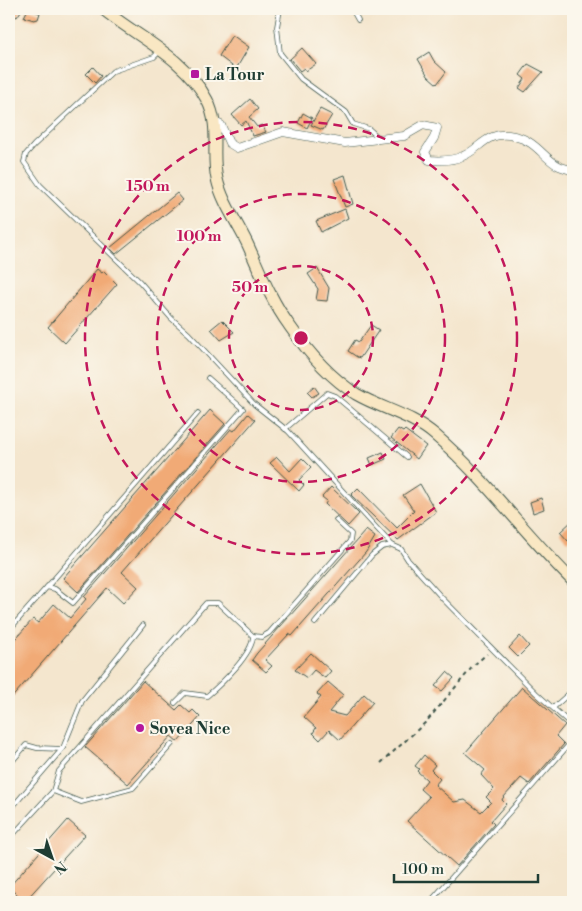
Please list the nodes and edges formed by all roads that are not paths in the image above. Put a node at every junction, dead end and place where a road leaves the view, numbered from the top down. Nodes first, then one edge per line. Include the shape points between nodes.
1 (103, 9) edge
2 (280, 9) edge
3 (352, 9) edge
4 (358, 20) dead end
5 (162, 50) junction
6 (214, 122) junction
7 (380, 139) junction
8 (573, 171) edge
9 (208, 378) dead end
10 (198, 413) dead end
11 (284, 429) junction
12 (407, 456) dead end
13 (336, 520) dead end
14 (392, 545) junction
15 (573, 581) edge
16 (47, 588) junction
17 (315, 624) dead end
18 (143, 625) dead end
19 (9, 630) edge
20 (253, 636) junction
21 (573, 690) edge
22 (175, 703) dead end
23 (554, 707) junction
24 (573, 726) edge
25 (573, 740) edge
26 (172, 744) dead end
27 (62, 749) junction
28 (9, 765) edge
29 (53, 791) junction
30 (9, 811) edge
31 (9, 840) edge
32 (430, 902) edge

1 - 5 main road
2 - 7 lane via 277,27 280,53 301,79 346,112 354,124 369,129
3 - 4 lane
5 - 6 main road via 196,82 207,100
5 - 11 lane via 154,57 114,71 34,145 24,162 40,185 140,282 254,404
6 - 7 street via 221,125 229,142 237,148 289,132 345,143
6 - 15 main road via 216,168 221,191 268,291 306,347 341,384 417,422 434,434 478,475 530,537
7 - 8 street via 404,136 423,125 437,128 425,152 429,160 443,161 464,156 482,141 496,136 514,136 538,146 557,165
9 - 16 lane via 243,409 72,603 55,589
10 - 16 lane
11 - 12 lane via 327,393
11 - 14 lane
13 - 20 lane via 351,534 350,541 269,633 262,637
14 - 17 lane via 382,547 372,555
14 - 23 lane via 402,549 443,599 536,693
16 - 19 lane
18 - 27 lane via 82,701
20 - 22 lane via 253,644 247,654 216,689 207,696 184,692
20 - 29 lane via 218,603 206,602 59,771
21 - 23 lane
23 - 24 lane
25 - 32 lane
26 - 29 lane via 133,788 81,802
27 - 28 lane via 26,745
27 - 30 lane
29 - 31 lane

